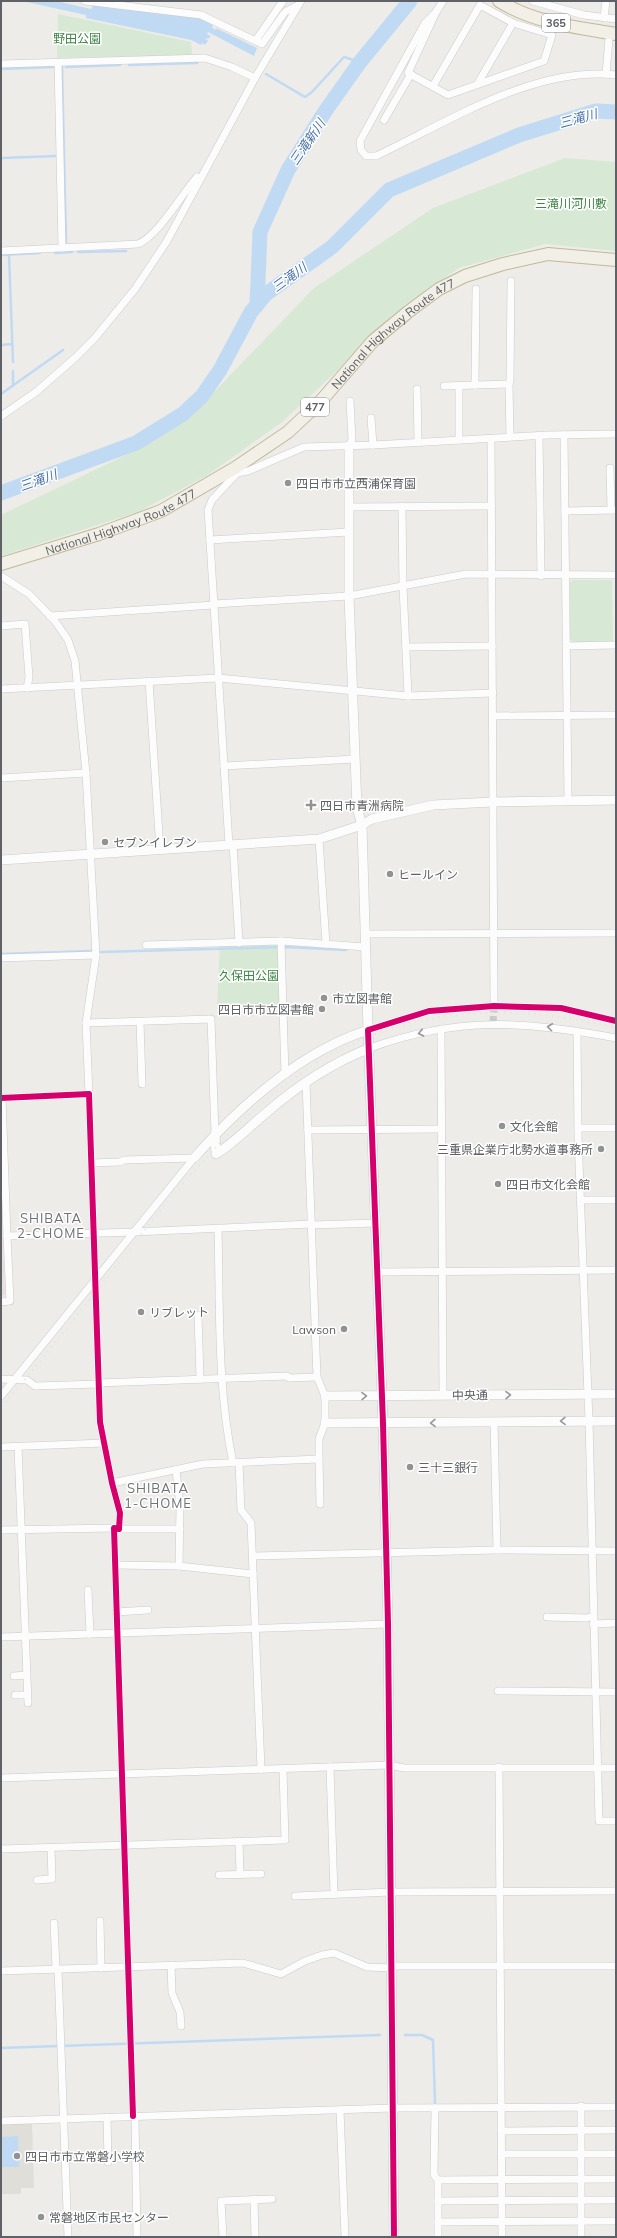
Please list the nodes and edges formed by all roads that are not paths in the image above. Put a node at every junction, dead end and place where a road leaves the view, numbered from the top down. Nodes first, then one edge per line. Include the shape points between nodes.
1 (85, 1) edge
2 (283, 1) edge
3 (443, 1) edge
4 (499, 1) edge
5 (533, 1) edge
6 (606, 1) edge
7 (300, 2) edge
8 (436, 12) junction
9 (604, 18) junction
10 (616, 19) edge
11 (512, 23) junction
12 (612, 36) edge
13 (256, 40) junction
14 (58, 63) junction
15 (1, 64) edge
16 (411, 74) junction
17 (606, 74) junction
18 (616, 75) edge
19 (255, 78) junction
20 (478, 83) junction
21 (433, 86) junction
22 (384, 120) dead end
23 (204, 170) junction
24 (62, 248) junction
25 (1, 251) edge
26 (616, 260) edge
27 (511, 281) dead end
28 (476, 289) dead end
29 (509, 384) junction
30 (475, 385) junction
31 (444, 386) dead end
32 (459, 386) junction
33 (417, 389) dead end
34 (350, 401) dead end
35 (1, 416) edge
36 (371, 418) dead end
37 (564, 434) junction
38 (616, 434) edge
39 (539, 435) junction
40 (510, 437) junction
41 (491, 439) junction
42 (459, 440) junction
43 (418, 443) junction
44 (373, 445) junction
45 (350, 446) junction
46 (610, 468) dead end
47 (236, 470) junction
48 (402, 506) junction
49 (492, 506) junction
50 (349, 507) junction
51 (613, 510) edge
52 (565, 511) junction
53 (349, 532) junction
54 (210, 540) junction
55 (1, 564) edge
56 (492, 574) junction
57 (566, 575) junction
58 (616, 575) edge
59 (1, 576) edge
60 (541, 576) junction
61 (403, 586) junction
62 (349, 596) junction
63 (214, 605) junction
64 (50, 616) junction
65 (1, 626) edge
66 (616, 645) edge
67 (492, 646) junction
68 (566, 646) junction
69 (406, 647) junction
70 (218, 678) junction
71 (149, 681) junction
72 (77, 684) junction
73 (27, 688) junction
74 (1, 689) edge
75 (352, 693) junction
76 (492, 693) junction
77 (408, 696) junction
78 (616, 715) edge
79 (493, 716) junction
80 (567, 716) junction
81 (355, 759) junction
82 (224, 766) junction
83 (86, 772) junction
84 (1, 778) edge
85 (616, 800) edge
86 (568, 801) junction
87 (493, 802) junction
88 (362, 825) junction
89 (319, 839) junction
90 (231, 844) junction
91 (160, 850) junction
92 (90, 854) junction
93 (1, 860) edge
94 (494, 933) junction
95 (616, 933) edge
96 (365, 934) junction
97 (239, 943) junction
98 (326, 944) junction
99 (281, 945) junction
100 (146, 946) dead end
101 (366, 947) junction
102 (96, 955) junction
103 (1, 958) edge
104 (494, 1006) junction
105 (616, 1021) edge
106 (140, 1022) junction
107 (86, 1023) junction
108 (441, 1028) junction
109 (368, 1030) junction
110 (577, 1031) junction
111 (616, 1038) edge
112 (370, 1048) junction
113 (285, 1075) junction
114 (306, 1082) junction
115 (142, 1084) dead end
116 (89, 1094) junction
117 (2, 1098) edge
118 (578, 1128) junction
119 (616, 1128) edge
120 (372, 1129) junction
121 (440, 1129) junction
122 (308, 1130) junction
123 (215, 1134) junction
124 (194, 1158) junction
125 (91, 1163) junction
126 (580, 1200) junction
127 (616, 1200) edge
128 (376, 1223) junction
129 (312, 1225) junction
130 (218, 1228) junction
131 (134, 1232) junction
132 (94, 1233) junction
133 (7, 1236) junction
134 (582, 1270) junction
135 (616, 1270) edge
136 (377, 1272) junction
137 (442, 1272) junction
138 (95, 1281) junction
139 (1, 1302) edge
140 (198, 1315) dead end
141 (317, 1377) junction
142 (223, 1378) junction
143 (1, 1379) edge
144 (16, 1379) junction
145 (200, 1379) junction
146 (98, 1383) junction
147 (587, 1394) junction
148 (616, 1394) edge
149 (381, 1395) junction
150 (443, 1395) junction
151 (1, 1396) edge
152 (325, 1396) junction
153 (589, 1421) junction
154 (616, 1421) edge
155 (494, 1422) junction
156 (325, 1423) junction
157 (383, 1423) junction
158 (104, 1443) junction
159 (18, 1447) junction
160 (1, 1448) edge
161 (319, 1460) junction
162 (236, 1463) junction
163 (176, 1470) junction
164 (112, 1483) junction
165 (320, 1504) dead end
166 (117, 1528) junction
167 (22, 1529) junction
168 (180, 1529) junction
169 (1, 1530) edge
170 (497, 1550) junction
171 (591, 1551) junction
172 (616, 1551) edge
173 (386, 1552) junction
174 (252, 1556) junction
175 (115, 1565) junction
176 (179, 1566) junction
177 (253, 1574) junction
178 (88, 1590) dead end
179 (148, 1610) dead end
180 (116, 1612) junction
181 (593, 1616) junction
182 (547, 1617) dead end
183 (616, 1623) edge
184 (388, 1624) junction
185 (594, 1624) junction
186 (256, 1629) junction
187 (116, 1632) junction
188 (90, 1634) junction
189 (25, 1636) junction
190 (1, 1637) edge
191 (26, 1675) junction
192 (14, 1676) dead end
193 (498, 1691) dead end
194 (616, 1692) edge
195 (595, 1693) junction
196 (15, 1695) dead end
197 (389, 1765) junction
198 (330, 1767) junction
199 (499, 1767) junction
200 (597, 1768) junction
201 (616, 1768) edge
202 (261, 1769) junction
203 (283, 1769) junction
204 (121, 1774) junction
205 (1, 1778) edge
206 (616, 1821) edge
207 (239, 1841) junction
208 (124, 1845) junction
209 (51, 1848) junction
210 (1, 1849) edge
211 (240, 1874) junction
212 (261, 1874) dead end
213 (219, 1875) dead end
214 (37, 1880) dead end
215 (391, 1892) junction
216 (500, 1892) junction
217 (616, 1892) edge
218 (334, 1894) junction
219 (295, 1896) dead end
220 (100, 1921) dead end
221 (54, 1923) dead end
222 (171, 1965) junction
223 (500, 1965) junction
224 (616, 1966) edge
225 (128, 1967) junction
226 (392, 1967) junction
227 (101, 1968) junction
228 (57, 1969) junction
229 (1, 1971) edge
230 (181, 2026) dead end
231 (581, 2106) junction
232 (616, 2106) edge
233 (501, 2107) junction
234 (393, 2108) junction
235 (435, 2108) junction
236 (340, 2110) junction
237 (134, 2116) junction
238 (107, 2117) junction
239 (64, 2119) junction
240 (1, 2121) edge
241 (616, 2130) edge
242 (581, 2131) junction
243 (502, 2132) junction
244 (501, 2154) junction
245 (581, 2154) junction
246 (616, 2154) edge
247 (108, 2162) dead end
248 (581, 2179) junction
249 (616, 2179) edge
250 (438, 2180) junction
251 (501, 2180) junction
252 (254, 2199) junction
253 (272, 2199) dead end
254 (501, 2200) junction
255 (581, 2200) junction
256 (616, 2200) edge
257 (438, 2201) junction
258 (137, 2215) junction
259 (114, 2216) dead end
260 (581, 2221) junction
261 (616, 2221) edge
262 (438, 2222) junction
263 (501, 2222) junction
264 (68, 2237) edge
265 (137, 2237) edge
266 (223, 2237) edge
267 (255, 2237) edge
268 (345, 2237) edge
269 (394, 2237) edge
270 (438, 2237) edge
271 (502, 2237) edge
272 (582, 2237) edge

1 - 13 street via 201,15
2 - 13 street
3 - 8 street
4 - 12 highway, 365 via 555,23
5 - 9 street via 570,12
6 - 9 street
7 - 13 street via 285,12 262,44
7 - 19 street
8 - 16 street via 408,73
8 - 17 street via 425,23 360,141 361,150 366,156 376,156 450,118 547,80 576,75
9 - 10 street
11 - 20 street
11 - 20 street via 552,35 544,61
11 - 21 street via 480,5
12 - 17 street
14 - 15 street
14 - 19 street via 205,58
14 - 24 street
16 - 21 street
16 - 22 street
17 - 18 street
19 - 23 street
20 - 21 street via 448,95
23 - 24 street via 144,242 132,245
23 - 35 street via 163,247 117,312 70,362 36,392
24 - 25 street
26 - 47 highway, National Highway Route 477 / 477 via 548,254 464,276 439,289 373,341 320,402 288,432
27 - 29 street
28 - 30 street
29 - 30 street
29 - 40 street
30 - 32 street
31 - 32 street
32 - 42 street
33 - 43 street
34 - 45 street
36 - 44 street
37 - 38 street
37 - 39 street
37 - 52 street
39 - 40 street
39 - 60 street
40 - 41 street
41 - 42 street
41 - 49 street
42 - 43 street
43 - 44 street
44 - 45 street
45 - 47 street via 304,447 248,471
45 - 50 street
46 - 51 street
47 - 54 street via 209,505
47 - 55 highway, National Highway Route 477 / 477 via 161,511 99,534
48 - 49 street
48 - 50 street
48 - 61 street
49 - 56 street
50 - 53 street
51 - 52 street
52 - 57 street
53 - 54 street
53 - 62 street
54 - 63 street
56 - 60 street
56 - 61 street via 466,574
56 - 67 street
57 - 58 street
57 - 60 street
57 - 68 street
59 - 64 street via 29,594
61 - 62 street
61 - 69 street
62 - 63 street
62 - 75 street
63 - 64 street
63 - 70 street
64 - 72 street via 61,628 71,648
65 - 73 street via 25,624 29,677
66 - 68 street
67 - 69 street
67 - 76 street
68 - 80 street
69 - 77 street
70 - 71 street
70 - 75 street
70 - 82 street
71 - 72 street
71 - 91 street
72 - 73 street
72 - 83 street
73 - 74 street
75 - 77 street
75 - 81 street
76 - 77 street
76 - 79 street
78 - 80 street
79 - 80 street
79 - 87 street
80 - 86 street
81 - 82 street
81 - 88 street via 356,808
82 - 90 street
83 - 84 street
83 - 92 street
85 - 86 street
86 - 87 street
87 - 88 street via 433,805 372,818
87 - 94 street
88 - 89 street
88 - 96 street
89 - 90 street
89 - 98 street
90 - 91 street
90 - 97 street
91 - 92 street
92 - 93 street
92 - 102 street
94 - 95 street
94 - 96 street
94 - 104 street
96 - 101 street
97 - 99 street
97 - 100 street
98 - 99 street
98 - 101 street
99 - 113 street
101 - 109 street
102 - 103 street
102 - 107 street
104 - 105 street via 561,1008
104 - 109 street via 429,1011
106 - 107 street
106 - 115 street
106 - 123 street via 211,1020
107 - 116 street
110 -> 108 street via 493,1023
108 -> 112 street
108 - 121 street
109 - 112 street
109 - 113 street via 319,1054
110 - 111 street
110 - 118 street
112 - 114 street
112 - 120 street
113 - 123 street via 256,1096
114 - 122 street
114 - 123 street via 216,1154
116 - 117 street
116 - 125 street
117 - 133 street
118 - 119 street
118 - 126 street
120 - 121 street
120 - 122 street
120 - 128 street
121 - 137 street
122 - 129 street
123 - 124 street
124 - 125 street
124 - 131 street
125 - 132 street
126 - 127 street
126 - 134 street
128 - 129 street
128 - 136 street
129 - 130 street
129 - 141 street
130 - 131 street
130 - 142 street
131 - 132 street
131 - 138 street
132 - 133 street
132 - 138 street
133 - 139 street via 10,1301
134 - 135 street
134 - 137 street
134 - 147 street
136 - 137 street
136 - 149 street
137 - 150 street
138 - 144 street
138 - 146 street
140 - 145 street
141 - 142 street
141 - 152 street
142 - 145 street
142 - 162 street via 226,1427
143 - 144 street
144 - 146 street via 27,1380 35,1386
144 - 151 street
145 - 146 street
146 - 158 street
147 - 148 street, 中央通
150 -> 147 street, 中央通
147 - 153 street
149 - 150 street, 中央通
152 -> 149 street, 中央通
149 - 157 street
152 - 156 street
153 - 154 street
153 -> 155 street
153 - 171 street
155 -> 157 street
155 - 170 street
156 - 157 street
156 - 161 street via 319,1439
157 - 173 street
158 - 159 street
158 - 164 street
159 - 160 street
159 - 167 street
161 - 162 street
161 - 165 street
162 - 163 street via 203,1464
162 - 174 street via 241,1510 251,1523
163 - 164 street
163 - 168 street
164 - 166 street via 120,1513
166 - 167 street
166 - 168 street
166 - 175 street
167 - 169 street
167 - 189 street
168 - 176 street
170 - 171 street
170 - 173 street
171 - 172 street
171 - 181 street
173 - 174 street
173 - 184 street
174 - 177 street
175 - 176 street
175 - 180 street
176 - 177 street
177 - 186 street
178 - 188 street
179 - 180 street
180 - 187 street
181 - 182 street
181 - 185 street
183 - 185 street
184 - 186 street
184 - 197 street
185 - 195 street
186 - 187 street
186 - 202 street
187 - 188 street
187 - 204 street
188 - 189 street
189 - 190 street
189 - 191 street
191 - 192 street
191 - 196 street via 27,1699
193 - 195 street
194 - 195 street
195 - 200 street
197 - 198 street
197 - 199 street via 404,1768
197 - 215 street
198 - 203 street
198 - 218 street
199 - 200 street
199 - 216 street
200 - 201 street
200 - 206 street via 599,1821
202 - 203 street
202 - 204 street
203 - 207 street via 285,1840
204 - 205 street
204 - 208 street
207 - 208 street
207 - 211 street
208 - 209 street
208 - 225 street
209 - 210 street
209 - 214 street via 52,1879
211 - 212 street
211 - 213 street
215 - 216 street
215 - 218 street
215 - 226 street
216 - 217 street
216 - 223 street
218 - 219 street
220 - 227 street
221 - 228 street
222 - 225 street
222 - 226 street via 243,1963 282,1974 305,1961 334,1953 367,1967
222 - 230 street via 172,1993 180,2012
223 - 224 street
223 - 226 street
223 - 233 street
225 - 227 street
225 - 237 street
226 - 234 street
227 - 228 street
228 - 229 street
228 - 239 street
231 - 232 street
231 - 233 street
231 - 242 street
233 - 235 street
233 - 243 street
234 - 235 street
234 - 236 street
234 - 269 street
235 - 250 street via 434,2175
236 - 237 street
236 - 268 street
237 - 238 street
237 - 258 street
238 - 239 street
238 - 247 street
239 - 240 street
239 - 264 street
241 - 242 street
242 - 243 street
242 - 245 street
243 - 244 street
244 - 245 street
244 - 251 street
245 - 246 street
245 - 248 street
248 - 249 street
248 - 251 street
248 - 255 street
250 - 251 street
250 - 257 street
251 - 254 street
252 - 253 street
252 - 266 street via 221,2201
252 - 267 street
254 - 255 street
254 - 257 street
254 - 263 street
255 - 256 street
255 - 260 street
257 - 262 street
258 - 259 street
258 - 265 street
260 - 261 street
260 - 263 street
260 - 272 street
262 - 263 street
262 - 270 street
263 - 271 street

